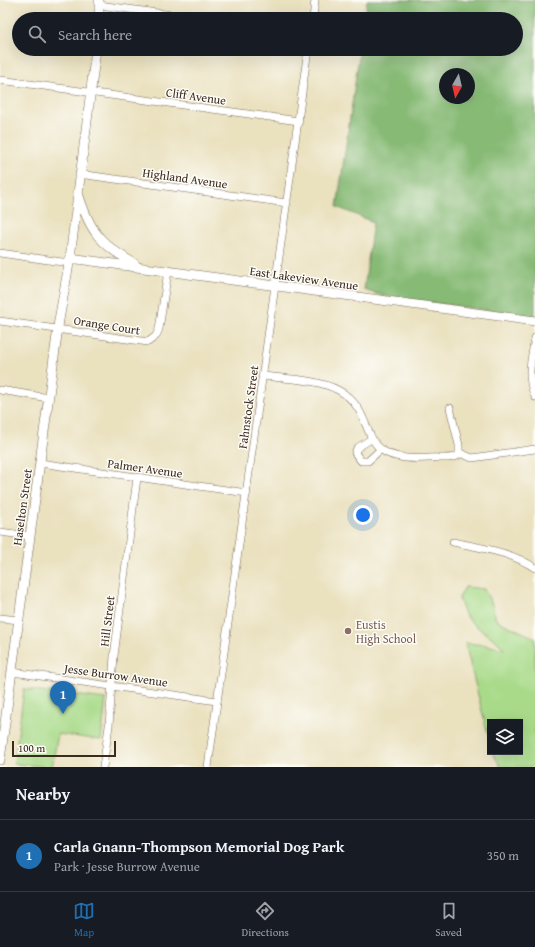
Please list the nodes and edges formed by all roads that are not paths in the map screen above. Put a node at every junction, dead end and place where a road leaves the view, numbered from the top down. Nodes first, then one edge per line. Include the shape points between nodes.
1 (315, 0) edge
2 (99, 3) edge
3 (156, 12) edge
4 (314, 12) edge
5 (95, 56) edge
6 (307, 56) edge
7 (0, 80) edge
8 (90, 92) junction
9 (299, 121) junction
10 (79, 174) junction
11 (77, 189) junction
12 (288, 204) junction
13 (0, 253) edge
14 (69, 260) junction
15 (140, 267) junction
16 (168, 271) junction
17 (276, 286) junction
18 (0, 321) edge
19 (535, 321) edge
20 (58, 329) junction
21 (535, 338) edge
22 (264, 376) junction
23 (0, 390) edge
24 (535, 397) edge
25 (49, 398) junction
26 (450, 408) dead end
27 (371, 439) junction
28 (380, 449) junction
29 (535, 449) edge
30 (460, 453) junction
31 (40, 463) junction
32 (137, 478) junction
33 (247, 493) junction
34 (0, 532) edge
35 (30, 536) junction
36 (454, 542) dead end
37 (535, 568) edge
38 (0, 618) edge
39 (19, 620) junction
40 (12, 672) junction
41 (111, 687) junction
42 (217, 701) junction
43 (2, 723) edge
44 (0, 760) edge
45 (103, 767) edge
46 (208, 767) edge

1 - 4 street
2 - 3 street
5 - 8 street, Haselton Street
6 - 9 street, Fahnstock Street
7 - 8 street, Cliff Avenue
8 - 9 street, Cliff Avenue
8 - 10 street, Haselton Street
9 - 12 street, Fahnstock Street
10 - 11 street, Haselton Street
10 - 12 street, Highland Avenue
11 - 14 street, Haselton Street
11 - 15 street via 88,220 100,239 115,252
12 - 17 street, Fahnstock Street
13 - 14 street, East Lakeview Avenue
14 - 15 street, East Lakeview Avenue
14 - 20 street, Haselton Street
15 - 16 street, East Lakeview Avenue
16 - 17 street, East Lakeview Avenue
16 - 20 street, Orange Court via 159,329 153,340 144,342
17 - 19 street, East Lakeview Avenue
17 - 22 street, Fahnstock Street
18 - 20 street, Orange Court
20 - 25 street, Haselton Street
21 - 24 street via 529,370 530,384
22 - 27 street via 318,383 338,390 356,406
22 - 33 street, Fahnstock Street
23 - 25 street
25 - 31 street, Haselton Street
26 - 30 street
27 - 28 street
27 - 28 street via 357,448 355,453 358,458 361,461 368,461
28 - 30 street via 408,459 457,457
29 - 30 street via 472,458
31 - 32 street, Palmer Avenue
31 - 35 street, Haselton Street
32 - 33 street, Palmer Avenue
32 - 41 street, Hill Street
33 - 42 street, Fahnstock Street
34 - 35 street
35 - 39 street, Haselton Street
36 - 37 street via 505,554
38 - 39 street
39 - 40 street, Haselton Street
40 - 41 street, Jesse Burrow Avenue
40 - 43 street, Haselton Street
41 - 42 street, Jesse Burrow Avenue
41 - 45 street, Hill Street
42 - 46 street, Fahnstock Street
43 - 44 street, Haselton Street

